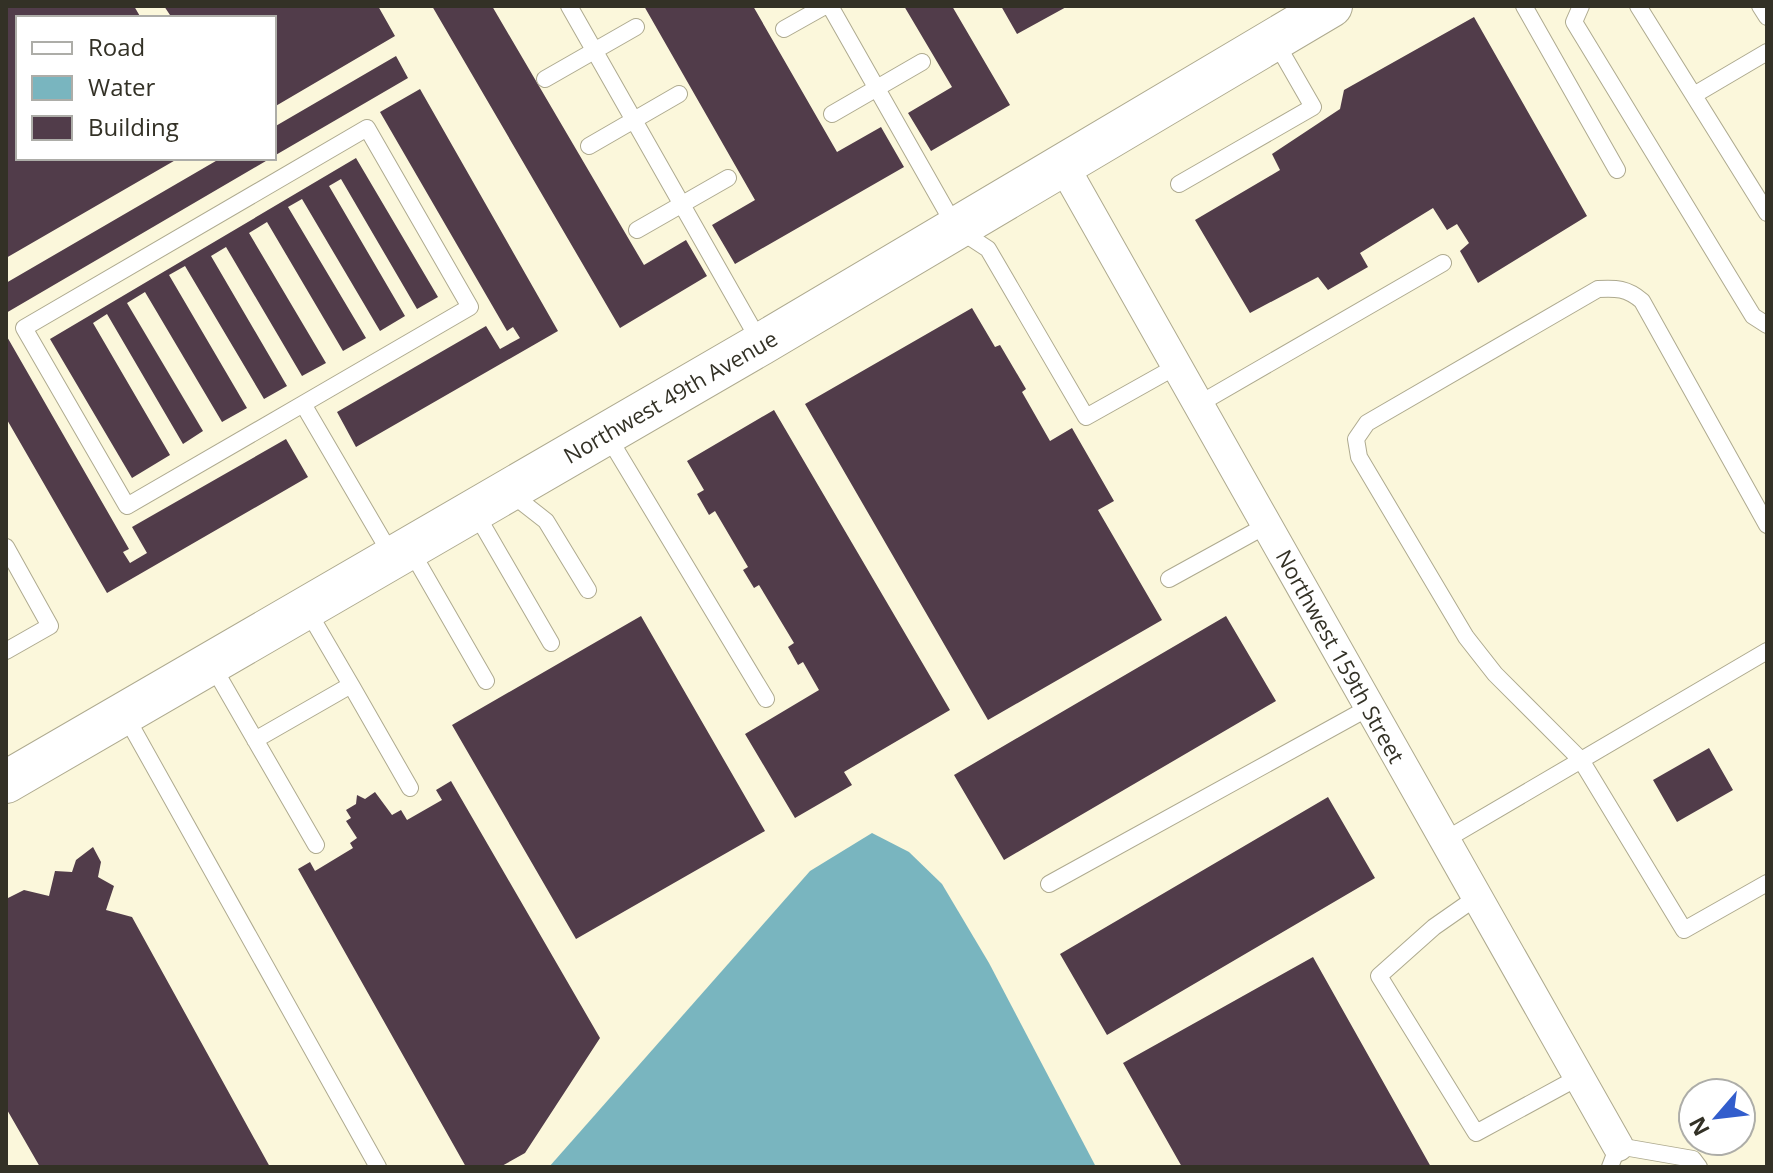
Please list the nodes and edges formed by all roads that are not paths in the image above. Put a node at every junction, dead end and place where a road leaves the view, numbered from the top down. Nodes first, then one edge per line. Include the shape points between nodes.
1 (569, 6) edge
2 (827, 6) edge
3 (1331, 6) edge
4 (1524, 6) edge
5 (1581, 6) edge
6 (1638, 6) edge
7 (1760, 6) edge
8 (1767, 17) edge
9 (636, 27) dead end
10 (784, 29) dead end
11 (1274, 40) junction
12 (594, 50) junction
13 (1767, 52) edge
14 (922, 62) dead end
15 (545, 79) dead end
16 (876, 88) junction
17 (679, 94) dead end
18 (1694, 95) junction
19 (832, 114) dead end
20 (634, 120) junction
21 (589, 146) dead end
22 (1063, 165) junction
23 (1617, 170) dead end
24 (728, 178) dead end
25 (1179, 184) dead end
26 (682, 204) junction
27 (1767, 213) edge
28 (956, 228) junction
29 (637, 230) dead end
30 (1443, 263) dead end
31 (1767, 325) edge
32 (761, 344) junction
33 (1177, 366) junction
34 (303, 404) junction
35 (1199, 404) junction
36 (606, 434) junction
37 (491, 501) junction
38 (1267, 525) junction
39 (1767, 525) edge
40 (7, 550) edge
41 (401, 553) junction
42 (1169, 579) dead end
43 (588, 590) dead end
44 (306, 608) junction
45 (551, 643) dead end
46 (6, 651) edge
47 (1767, 651) edge
48 (211, 663) junction
49 (486, 681) dead end
50 (351, 685) junction
51 (766, 699) dead end
52 (1370, 707) junction
53 (124, 714) junction
54 (255, 740) junction
55 (1581, 760) junction
56 (6, 782) edge
57 (410, 788) dead end
58 (1445, 840) junction
59 (316, 845) dead end
60 (1767, 883) edge
61 (1049, 884) dead end
62 (1477, 897) junction
63 (1579, 1077) junction
64 (1614, 1157) edge
65 (378, 1167) edge
66 (1699, 1167) edge

1 - 12 lane
2 - 10 lane
2 - 16 lane
3 - 11 street, Northwest 49th Avenue
4 - 23 lane
5 - 31 lane via 1574,22 1753,316
6 - 18 lane
7 - 8 lane
9 - 12 lane
11 - 22 street, Northwest 49th Avenue
11 - 25 lane via 1313,107
12 - 15 lane
12 - 20 lane
13 - 18 lane
14 - 16 lane
16 - 19 lane
16 - 28 lane
17 - 20 lane
18 - 27 lane
20 - 21 lane
20 - 26 lane
22 - 28 street, Northwest 49th Avenue
22 - 33 street, Northwest 159th Street
24 - 26 lane
26 - 29 lane
26 - 32 lane
28 - 32 street, Northwest 49th Avenue
28 - 33 lane via 988,249 1086,417
30 - 35 lane
32 - 36 street, Northwest 49th Avenue
33 - 35 street, Northwest 159th Street
34 - 34 lane via 127,506 24,328 367,128 470,307
34 - 41 lane
35 - 38 street, Northwest 159th Street
36 - 37 street, Northwest 49th Avenue
36 - 51 lane
37 - 41 street, Northwest 49th Avenue
37 - 43 lane via 546,521
37 - 45 lane
38 - 42 lane
38 - 52 street, Northwest 159th Street
39 - 55 lane via 1642,301 1618,288 1598,289 1367,423 1356,439 1359,457 1466,637 1495,674
40 - 46 lane via 50,626
41 - 44 street, Northwest 49th Avenue
41 - 49 lane
44 - 48 street, Northwest 49th Avenue
44 - 50 lane
47 - 55 lane
48 - 53 street, Northwest 49th Avenue
48 - 54 lane
50 - 54 lane
50 - 57 lane
52 - 58 street, Northwest 159th Street
52 - 61 lane
53 - 56 street, Northwest 49th Avenue
53 - 65 lane
54 - 59 lane
55 - 58 lane
55 - 60 lane via 1684,930
58 - 62 street, Northwest 159th Street
62 - 63 street, Northwest 159th Street
62 - 63 lane via 1379,976 1476,1133
63 - 64 street, Northwest 159th Street
64 - 66 lane via 1693,1159

